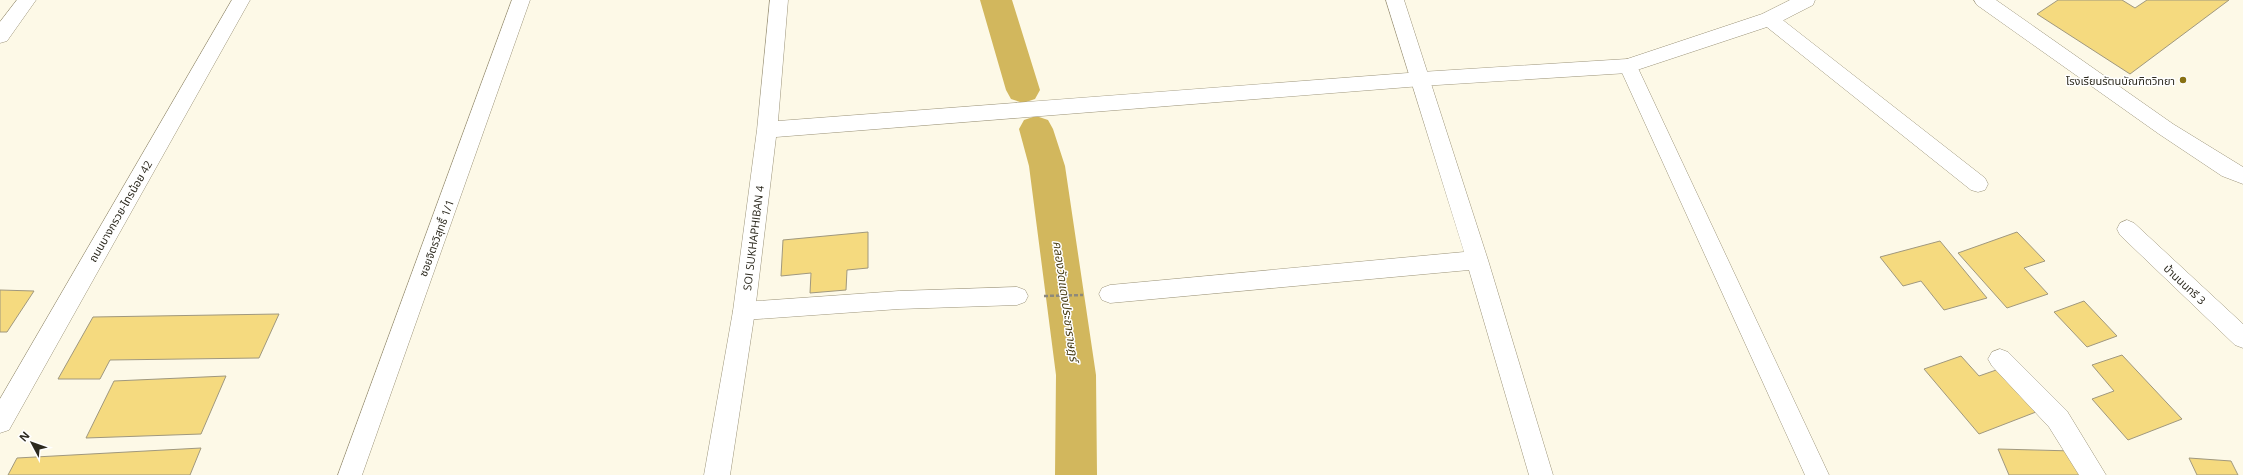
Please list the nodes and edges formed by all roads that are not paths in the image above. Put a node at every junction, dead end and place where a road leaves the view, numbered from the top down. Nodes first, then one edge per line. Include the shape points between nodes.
1 (27, 0) edge
2 (241, 0) edge
3 (521, 0) edge
4 (779, 0) edge
5 (1395, 0) edge
6 (1806, 0) edge
7 (1983, 0) edge
8 (1769, 20) junction
9 (0, 36) edge
10 (1628, 66) junction
11 (1421, 79) junction
12 (767, 130) junction
13 (2243, 176) edge
14 (1978, 184) dead end
15 (2127, 229) dead end
16 (1477, 260) junction
17 (1110, 294) road end
18 (1017, 296) road end
19 (744, 311) junction
20 (2243, 338) edge
21 (2000, 359) dead end
22 (0, 422) edge
23 (350, 475) edge
24 (716, 475) edge
25 (1541, 475) edge
26 (1817, 475) edge
27 (2093, 475) edge

1 - 9 street
2 - 22 street, ถนนบางกรวย-ไทรน้อย 42
3 - 23 lane, ซอยจิตรวิสุทธื์ 1/1
4 - 12 street, SOI SUKHAPHIBAN 4
5 - 11 lane
6 - 8 street
7 - 13 lane via 2166,129 2229,170
8 - 10 street
8 - 14 lane
10 - 11 street
10 - 26 lane
11 - 12 street
11 - 16 lane
12 - 19 street, SOI SUKHAPHIBAN 4
15 - 20 lane, บ้านนนทรี 3
16 - 17 lane
16 - 25 lane
18 - 19 lane via 899,300
19 - 24 street, SOI SUKHAPHIBAN 4
21 - 27 street via 2058,419

